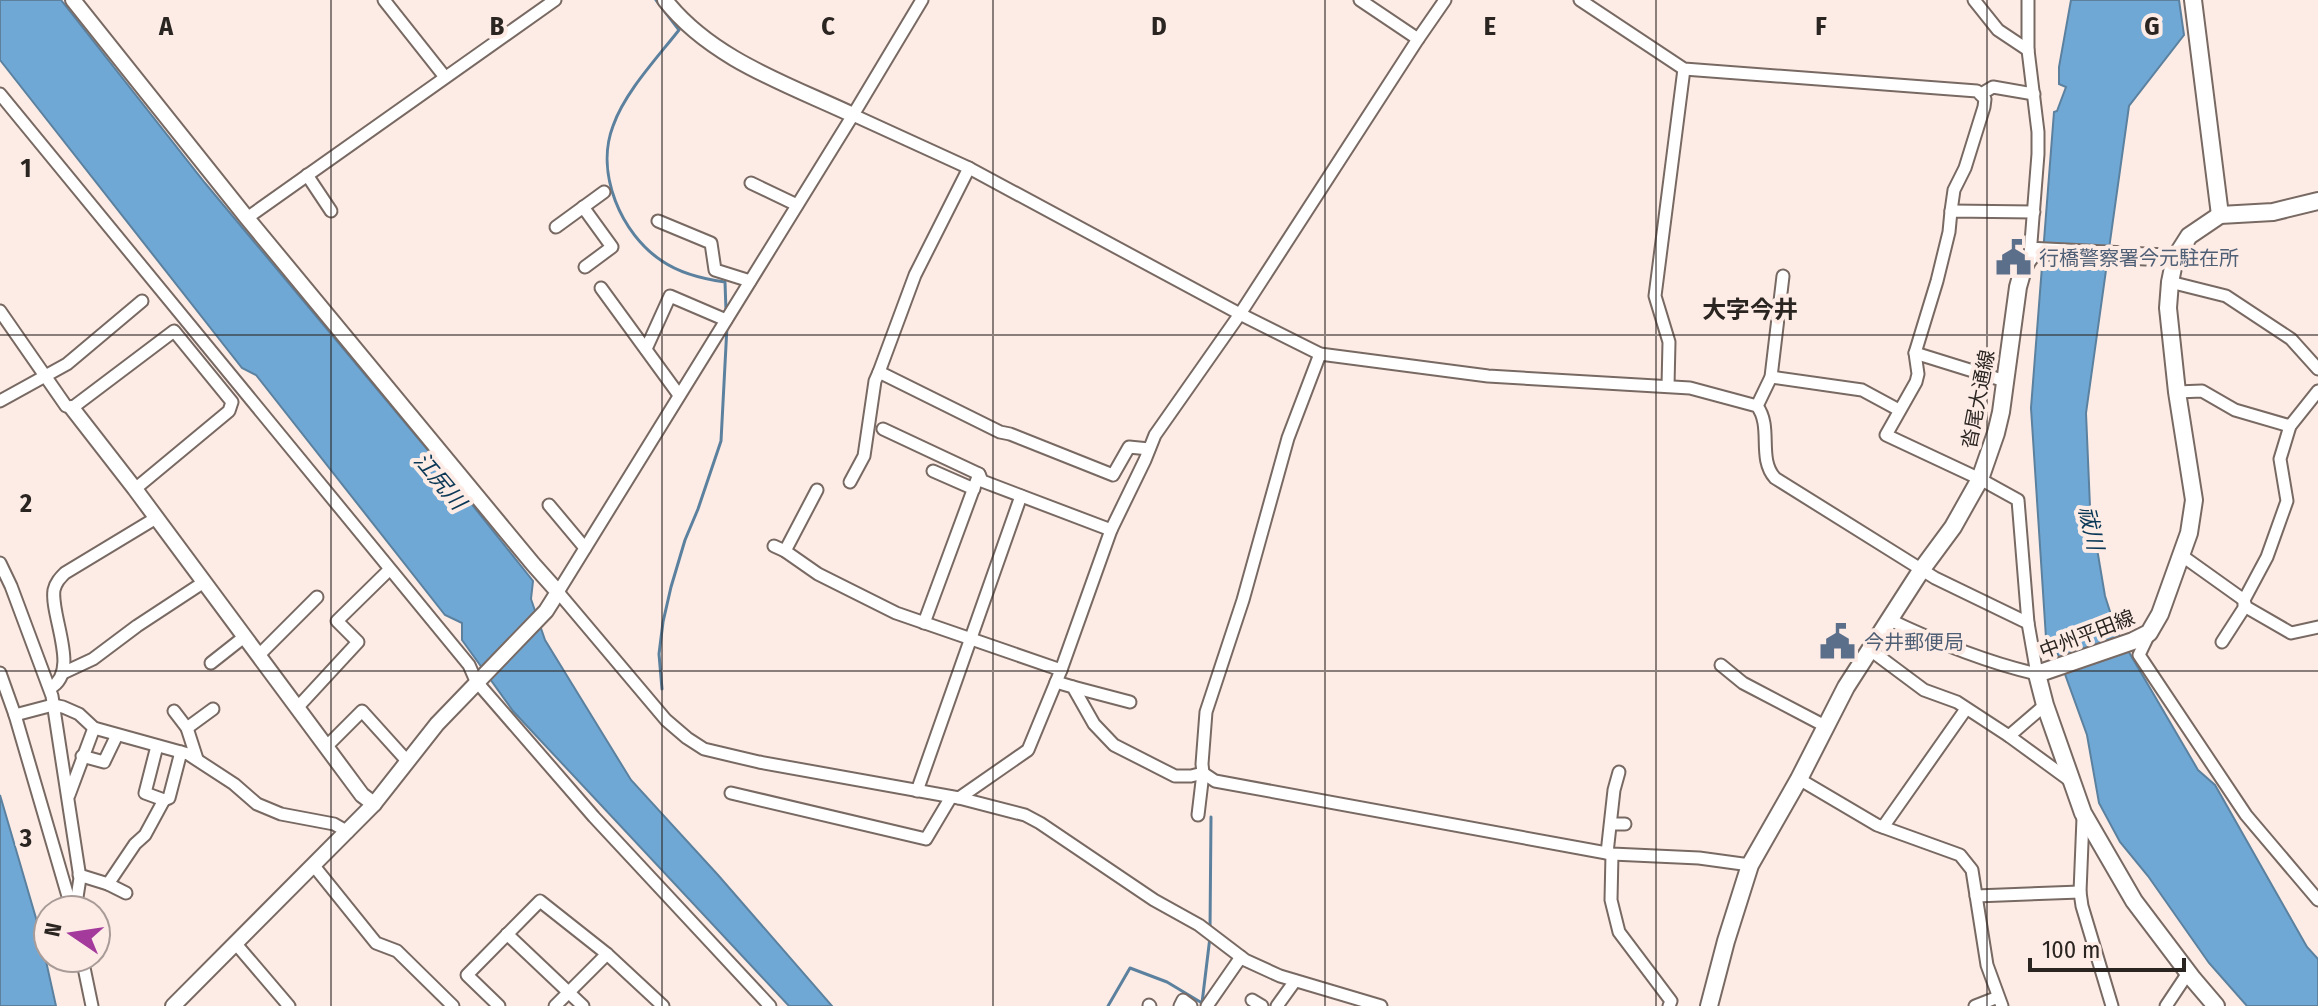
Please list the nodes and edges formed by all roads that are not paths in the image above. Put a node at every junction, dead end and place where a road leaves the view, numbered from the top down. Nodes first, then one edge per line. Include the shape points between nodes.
1 (73, 0) edge
2 (384, 0) edge
3 (555, 0) edge
4 (665, 0) edge
5 (922, 0) edge
6 (1360, 0) edge
7 (1445, 0) edge
8 (1580, 0) edge
9 (1974, 0) edge
10 (2028, 0) edge
11 (2193, 0) edge
12 (1418, 39) junction
13 (2028, 50) junction
14 (1684, 69) junction
15 (445, 77) junction
16 (0, 94) edge
17 (1981, 94) junction
18 (2034, 94) junction
19 (853, 115) junction
20 (969, 168) junction
21 (307, 175) junction
22 (751, 183) dead end
23 (604, 192) dead end
24 (2318, 201) edge
25 (797, 205) junction
26 (583, 207) junction
27 (331, 211) dead end
28 (1951, 211) junction
29 (2034, 212) junction
30 (2220, 215) junction
31 (247, 218) junction
32 (658, 221) dead end
33 (556, 227) dead end
34 (2034, 253) junction
35 (2175, 258) junction
36 (585, 267) dead end
37 (1783, 276) dead end
38 (750, 281) junction
39 (2170, 282) junction
40 (601, 288) dead end
41 (142, 301) dead end
42 (0, 311) edge
43 (1240, 314) junction
44 (726, 320) junction
45 (646, 349) junction
46 (1915, 353) junction
47 (1320, 354) junction
48 (2318, 369) edge
49 (879, 372) junction
50 (45, 376) junction
51 (1771, 377) junction
52 (2005, 381) junction
53 (1668, 386) junction
54 (2318, 391) edge
55 (2177, 392) junction
56 (679, 395) junction
57 (0, 401) edge
58 (1757, 406) junction
59 (72, 408) junction
60 (1899, 410) junction
61 (2290, 426) junction
62 (883, 429) dead end
63 (1149, 449) junction
64 (933, 471) dead end
65 (979, 474) junction
66 (1980, 479) junction
67 (850, 482) dead end
68 (135, 489) junction
69 (974, 489) junction
70 (817, 490) dead end
71 (1021, 496) junction
72 (549, 505) dead end
73 (156, 518) junction
74 (1111, 530) junction
75 (585, 548) junction
76 (2181, 555) junction
77 (0, 563) edge
78 (1922, 569) junction
79 (389, 570) junction
80 (204, 582) junction
81 (558, 592) junction
82 (317, 597) dead end
83 (2244, 600) junction
84 (1888, 619) junction
85 (924, 623) junction
86 (2028, 623) junction
87 (2318, 627) edge
88 (2149, 633) junction
89 (244, 637) junction
90 (972, 639) junction
91 (2222, 642) dead end
92 (1869, 649) junction
93 (258, 656) junction
94 (211, 663) dead end
95 (1721, 665) dead end
96 (0, 673) edge
97 (63, 673) junction
98 (2039, 674) junction
99 (1058, 676) junction
100 (476, 681) junction
101 (1073, 687) junction
102 (50, 688) junction
103 (1130, 702) dead end
104 (53, 705) junction
105 (2045, 705) junction
106 (297, 708) junction
107 (213, 709) dead end
108 (1966, 709) junction
109 (174, 711) dead end
110 (15, 715) junction
111 (1825, 726) junction
112 (94, 728) junction
113 (187, 728) junction
114 (117, 735) junction
115 (2009, 736) junction
116 (157, 746) junction
117 (326, 747) junction
118 (181, 752) junction
119 (82, 756) junction
120 (197, 759) junction
121 (408, 762) junction
122 (1619, 772) dead end
123 (1203, 773) junction
124 (1799, 779) junction
125 (2072, 782) junction
126 (917, 791) junction
127 (731, 793) dead end
128 (68, 796) junction
129 (955, 798) junction
130 (164, 800) junction
131 (374, 804) junction
132 (2083, 813) junction
133 (1198, 815) dead end
134 (1611, 824) junction
135 (1625, 824) dead end
136 (1883, 827) junction
137 (348, 832) junction
138 (1610, 854) junction
139 (1750, 865) junction
140 (314, 866) junction
141 (79, 875) junction
142 (108, 884) junction
143 (2080, 892) junction
144 (126, 893) dead end
145 (68, 894) edge
146 (76, 894) edge
147 (1976, 896) junction
148 (2318, 900) edge
149 (507, 934) junction
150 (236, 944) junction
151 (607, 954) junction
152 (1241, 957) junction
153 (2188, 973) junction
154 (85, 974) edge
155 (1295, 981) junction
156 (568, 993) junction
157 (2000, 1001) edge
158 (92, 1006) edge
159 (173, 1006) edge
160 (289, 1006) edge
161 (453, 1006) edge
162 (499, 1006) edge
163 (555, 1006) edge
164 (583, 1006) edge
165 (663, 1006) edge
166 (770, 1006) edge
167 (1180, 1006) edge
168 (1191, 1006) edge
169 (1207, 1006) edge
170 (1277, 1006) edge
171 (1381, 1006) edge
172 (1669, 1006) edge
173 (1709, 1006) edge
174 (1975, 1006) edge
175 (2112, 1006) edge
176 (2166, 1006) edge
177 (2216, 1006) edge

1 - 31 street
2 - 15 street
3 - 15 street
4 - 19 street via 708,43
5 - 19 street
6 - 12 street
7 - 12 street
8 - 14 street
9 - 13 street via 1998,30
10 - 13 street
11 - 30 main road
12 - 43 street
13 - 18 street
14 - 17 street via 1972,89
14 - 53 street via 1655,296 1669,342
15 - 21 street
16 - 79 street
17 - 18 street via 1993,87
17 - 28 street via 1984,107
18 - 29 street
19 - 20 street
19 - 25 street
20 - 43 street
20 - 49 street via 915,275
21 - 27 street
21 - 31 street
22 - 25 street
23 - 26 street
24 - 30 main road via 2273,212
25 - 38 street
26 - 33 street
26 - 36 street via 612,247
28 - 29 street
28 - 46 street
29 - 34 street
30 - 35 main road via 2189,236
31 - 81 street
32 - 38 street via 711,243 715,270
34 - 35 main road
34 - 52 main road, 沓尾大通線 via 2018,287
35 - 39 main road, 中州平田線
37 - 51 street
38 - 44 street
39 - 48 street via 2226,296 2291,339
39 - 55 main road, 中州平田線
40 - 45 street
41 - 50 street
42 - 50 street
43 - 47 street
43 - 63 street
44 - 45 street via 670,296
44 - 56 street
45 - 56 street
46 - 52 street
46 - 60 street via 1916,382
47 - 53 street via 1488,376
47 - 123 street via 1288,438 1206,712
49 - 63 street via 1000,432 1113,475 1129,447
49 - 67 street via 864,456
50 - 57 street
50 - 59 street
51 - 58 street
51 - 60 street via 1862,390
52 - 66 main road, 沓尾大通線 via 1996,433
53 - 58 street
54 - 61 street
55 - 61 street via 2202,391 2235,410
55 - 76 main road, 中州平田線 via 2194,500
56 - 75 street
58 - 78 street via 1764,418 1766,460 1775,478
59 - 68 street
59 - 68 street via 174,331 232,402 229,411
60 - 66 street via 1886,435
61 - 83 street via 2280,459 2287,501
62 - 65 street
63 - 74 street
64 - 69 street
65 - 69 street
65 - 71 street via 982,481
66 - 78 main road, 沓尾大通線
66 - 86 street via 2018,500
68 - 73 street
69 - 85 street
70 - 85 street via 780,548 818,574
71 - 74 street
71 - 90 street
72 - 75 street
73 - 80 street
73 - 97 street via 59,579 54,597
74 - 99 street
75 - 81 street
76 - 83 street
76 - 88 main road, 中州平田線
77 - 102 street
78 - 84 main road, 沓尾大通線
78 - 86 street
79 - 100 street via 469,665
79 - 106 street via 337,621 358,642
80 - 89 street
80 - 97 street via 93,659
81 - 100 street via 546,611
81 - 126 street via 666,720 704,749
82 - 93 street
83 - 87 street via 2246,607 2291,633
83 - 91 street
84 - 92 main road, 沓尾大通線
84 - 98 street via 2002,666
85 - 90 street
86 - 98 street
88 - 98 main road, 中州平田線
88 - 148 street via 2139,655 2246,815
89 - 93 street
89 - 94 street
90 - 99 street
90 - 126 street
92 - 108 street via 1924,690
92 - 111 main road, 沓尾大通線
93 - 106 street
95 - 111 street via 1743,683
96 - 110 street
97 - 102 street
98 - 105 main road, 中州平田線
99 - 101 street
99 - 129 street via 1028,750
100 - 121 street
100 - 166 street
101 - 103 street
101 - 123 street via 1094,724 1114,745 1175,776
102 - 104 street
104 - 110 street
104 - 112 street via 79,714
104 - 128 street
105 - 115 street
105 - 125 main road, 中州平田線
106 - 117 street
107 - 113 street
108 - 115 street
108 - 136 street
109 - 113 street
110 - 145 street
111 - 124 main road, 沓尾大通線
112 - 114 street
112 - 119 street
113 - 120 street
114 - 116 street
114 - 119 street via 104,762
115 - 125 street
116 - 118 street
116 - 130 street via 145,793
117 - 121 street via 362,711
117 - 131 street
118 - 120 street
118 - 130 street via 169,798
119 - 128 street
120 - 137 street via 257,804
121 - 131 street
122 - 134 street
123 - 133 street
123 - 138 street via 1215,781
124 - 136 street
124 - 139 main road, 沓尾大通線
125 - 132 main road, 中州平田線
126 - 129 street
127 - 129 street via 926,839
128 - 141 street
129 - 152 street via 1040,823
130 - 142 street
131 - 137 street
132 - 143 street
132 - 153 main road, 中州平田線 via 2134,901
134 - 135 street
134 - 138 street
136 - 147 street via 1960,855 1972,870
137 - 140 street
138 - 139 street
138 - 172 street via 1611,900 1619,932 1671,1001
139 - 173 main road, 沓尾大通線
140 - 150 street
140 - 161 street via 376,943 397,951
141 - 142 street
141 - 146 street
142 - 144 street
143 - 147 street
143 - 175 street
147 - 157 street via 1987,965
149 - 151 street via 540,901
149 - 156 street
149 - 162 street via 467,975
150 - 159 street
150 - 160 street
151 - 156 street
151 - 165 street
152 - 155 street
152 - 169 street
153 - 176 street
153 - 177 main road, 中州平田線
154 - 158 street
155 - 170 street
155 - 171 street
156 - 163 street
156 - 164 street
157 - 174 street
167 - 168 street via 1183,1000

